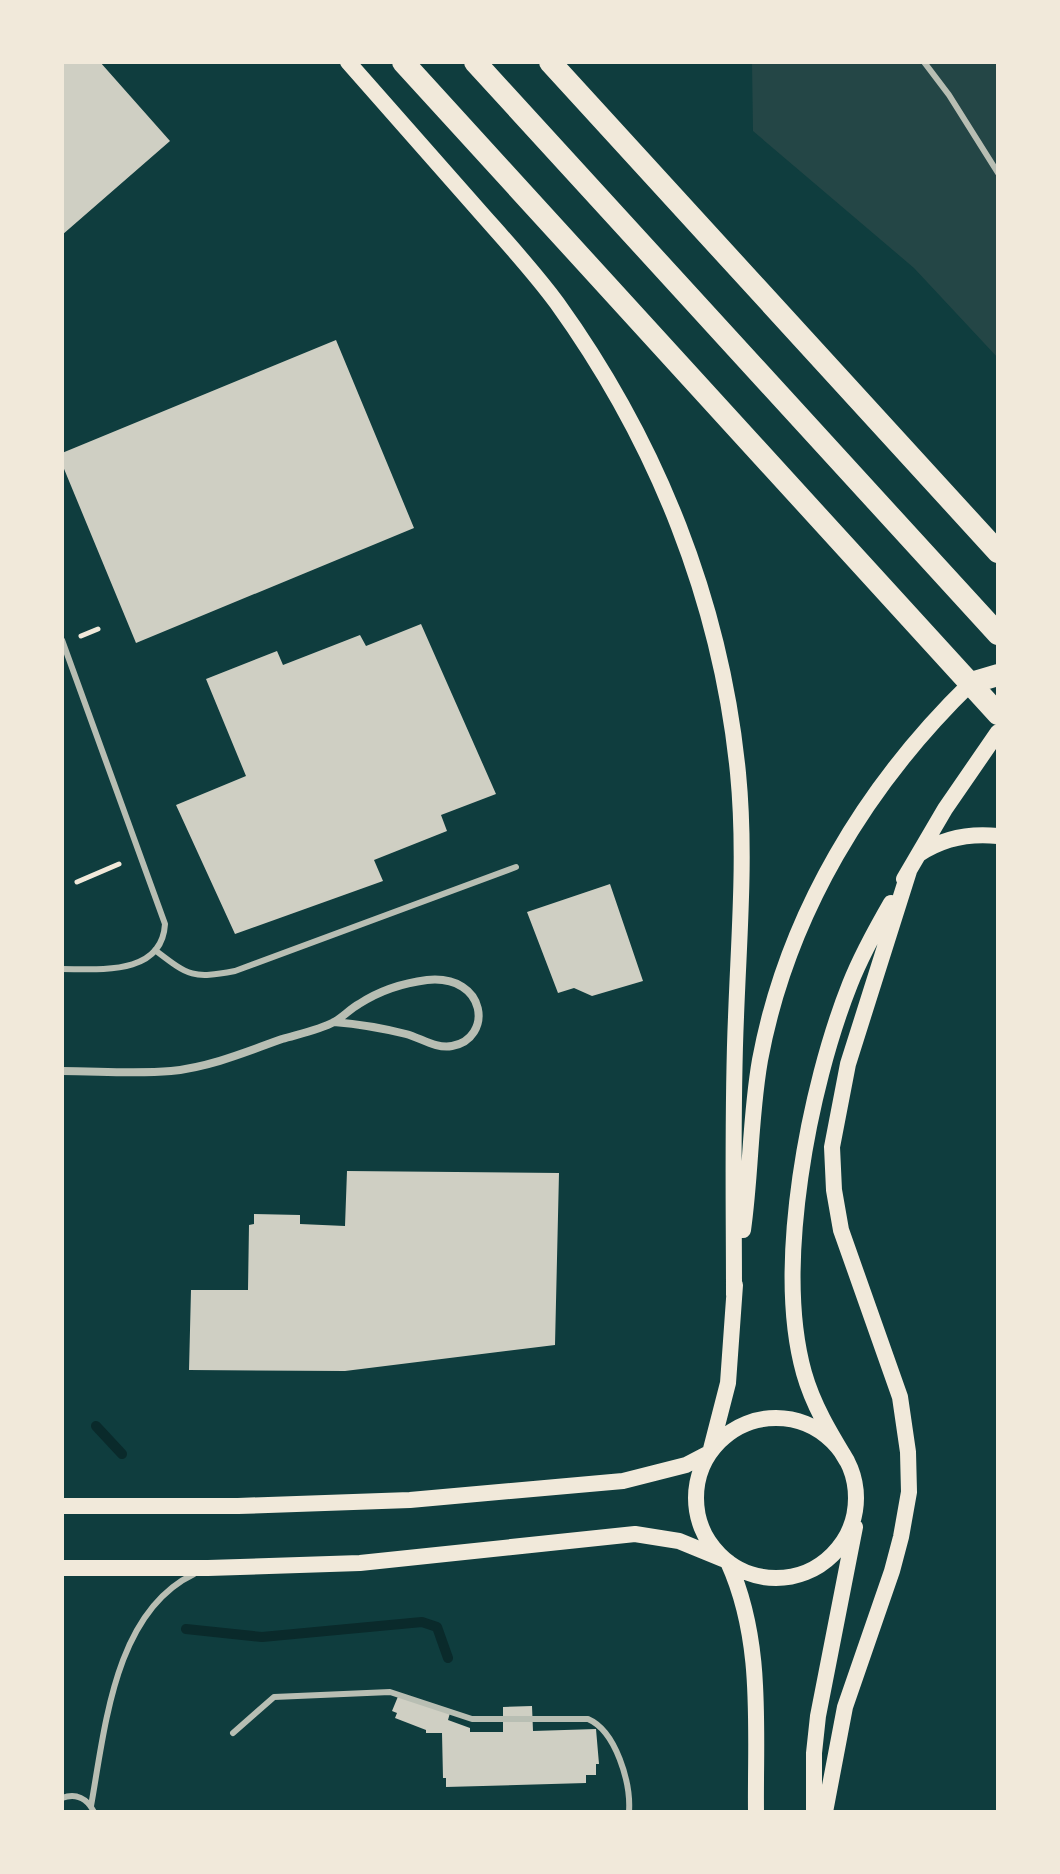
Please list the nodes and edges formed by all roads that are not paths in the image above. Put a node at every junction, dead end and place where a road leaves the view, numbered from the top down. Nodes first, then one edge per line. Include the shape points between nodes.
1 (348, 62) edge
2 (403, 62) edge
3 (475, 62) edge
4 (550, 62) edge
5 (924, 62) edge
6 (998, 173) edge
7 (998, 552) edge
8 (998, 634) edge
9 (62, 640) edge
10 (998, 675) edge
11 (971, 683) junction
12 (998, 714) edge
13 (998, 732) edge
14 (998, 836) edge
15 (913, 863) junction
16 (516, 867) dead end
17 (155, 950) junction
18 (62, 969) edge
19 (334, 1022) junction
20 (62, 1071) edge
21 (734, 1295) junction
22 (710, 1451) junction
23 (847, 1461) junction
24 (856, 1505) junction
25 (62, 1506) edge
26 (726, 1560) junction
27 (62, 1568) edge
28 (208, 1568) junction
29 (233, 1733) dead end
30 (62, 1798) edge
31 (92, 1809) edge
32 (629, 1812) edge
33 (756, 1812) edge
34 (814, 1812) edge
35 (825, 1812) edge

1 - 21 main road via 524,262 580,338 654,467 701,586 724,675 742,824
2 - 11 highway
3 - 8 highway
4 - 7 highway
5 - 6 lane
9 - 17 lane via 165,924
10 - 11 highway
11 - 12 highway
11 - 21 main road via 912,745 865,807 800,930 772,1008 760,1063
13 - 15 main road
14 - 15 main road via 954,838
15 - 23 main road via 869,942 826,1052 799,1196 793,1281 797,1341 813,1399
15 - 35 main road via 848,1064 832,1147 841,1230 900,1397 909,1492 892,1571 845,1707
16 - 17 lane via 235,971 185,973
17 - 18 lane via 133,966 115,970
19 - 19 street via 368,999 424,980 461,984 472,993 478,1009 470,1036 449,1046
19 - 20 street via 223,1060 173,1071
21 - 22 main road via 728,1383
22 - 23 main road via 748,1424 791,1420 829,1438
22 - 25 main road via 686,1465 623,1481 410,1500
22 - 26 main road via 697,1486 697,1513 707,1540
23 - 24 main road
24 - 26 main road via 839,1548 802,1574 771,1578 741,1571
24 - 34 main road via 851,1557 818,1716
26 - 28 main road via 679,1541 635,1534 415,1559
26 - 33 main road via 745,1607 754,1651
27 - 28 main road
28 - 31 lane via 165,1592 133,1636 104,1733
29 - 32 lane via 274,1697 390,1692 472,1719 588,1719 606,1731 629,1784
30 - 31 lane via 81,1798

